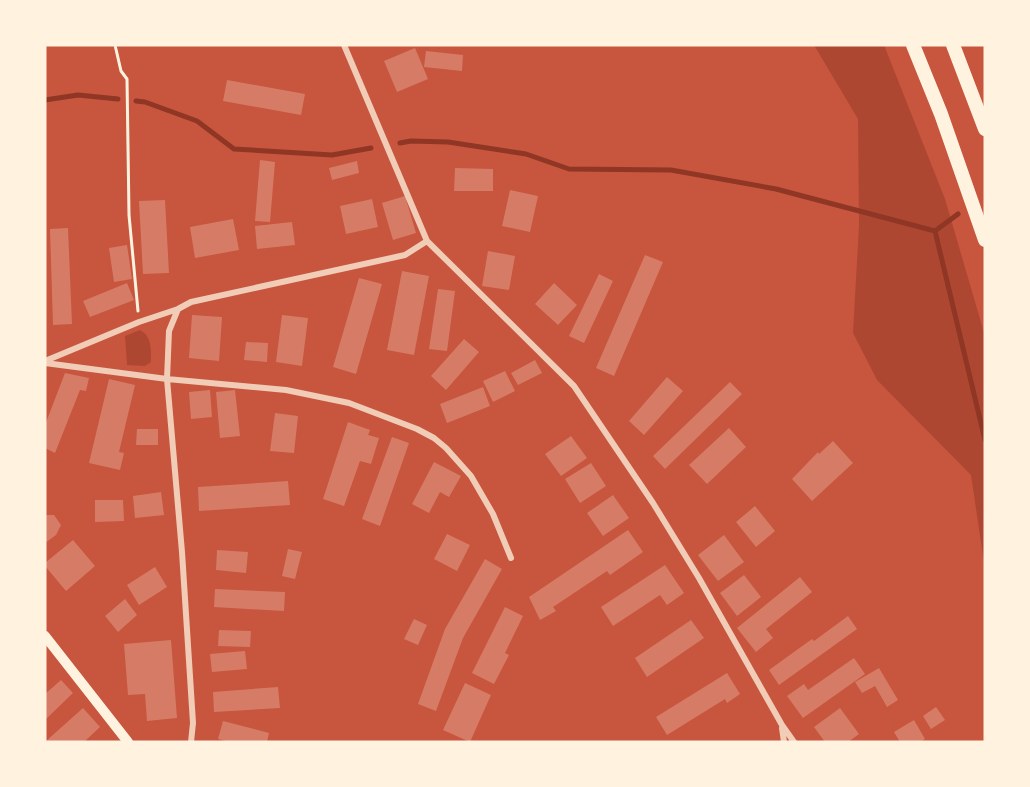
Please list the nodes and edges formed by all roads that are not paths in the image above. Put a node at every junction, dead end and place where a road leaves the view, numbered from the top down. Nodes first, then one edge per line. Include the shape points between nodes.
1 (344, 45) edge
2 (913, 45) edge
3 (953, 45) edge
4 (985, 129) edge
5 (985, 240) edge
6 (427, 241) junction
7 (178, 309) junction
8 (45, 362) edge
9 (167, 379) junction
10 (511, 558) dead end
11 (45, 636) edge
12 (782, 725) junction
13 (128, 742) edge
14 (191, 742) edge
15 (784, 742) edge
16 (794, 742) edge

1 - 6 street
2 - 5 highway
3 - 4 highway
6 - 7 street via 405,255 224,294
6 - 12 street via 574,386 688,559
7 - 8 street
7 - 9 street via 169,331
8 - 9 street
9 - 10 street via 286,390 349,403 417,429 446,448 471,476 493,514
9 - 14 street via 182,552
11 - 13 main road
12 - 15 street
12 - 16 street

